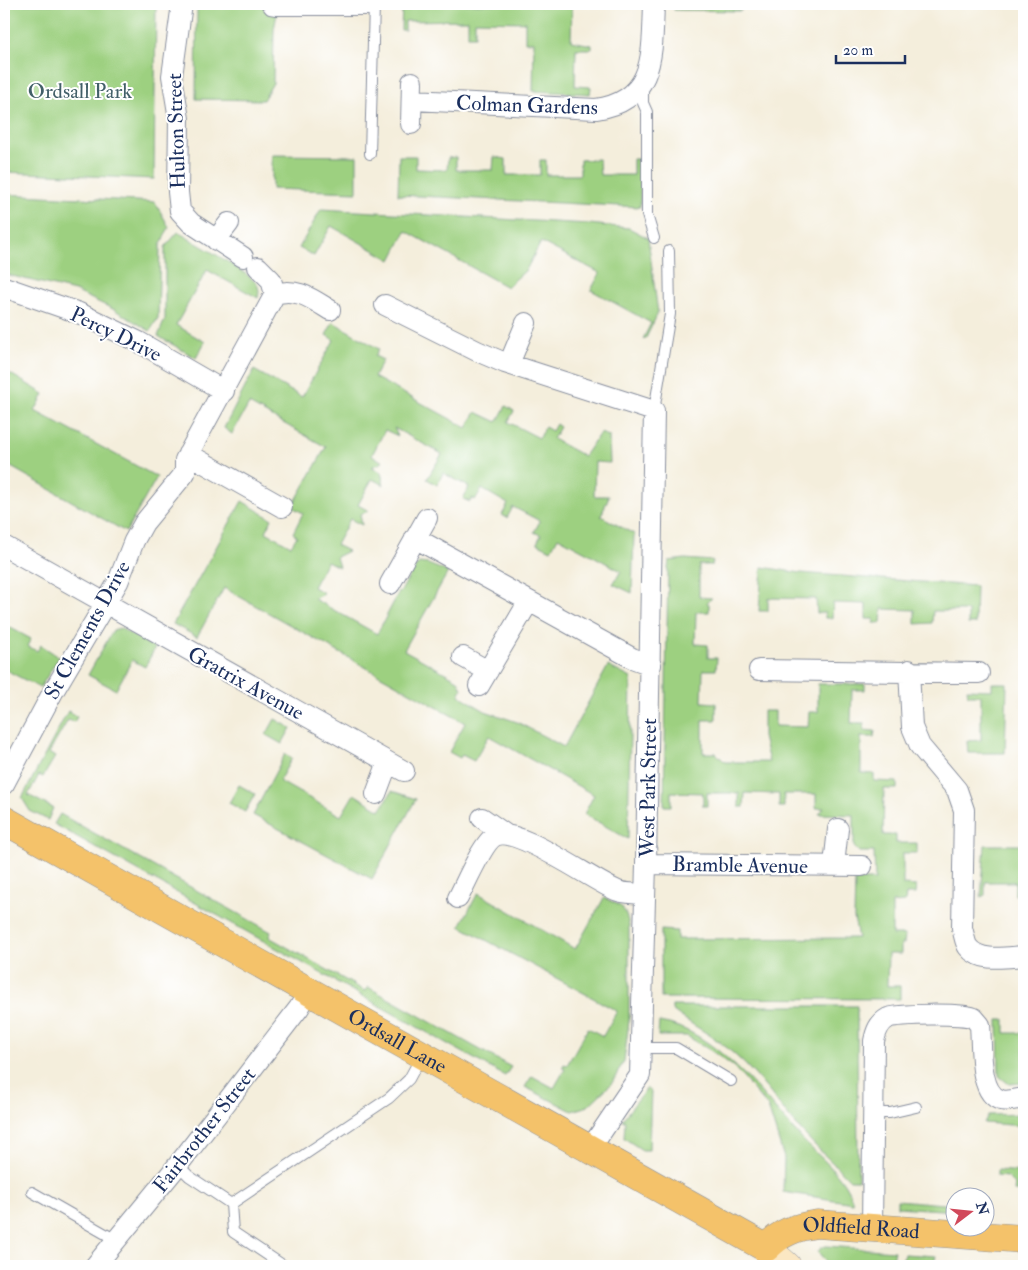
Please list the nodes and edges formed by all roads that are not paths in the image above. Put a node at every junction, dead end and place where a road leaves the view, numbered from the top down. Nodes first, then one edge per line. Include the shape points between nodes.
1 (182, 4) edge
2 (266, 4) edge
3 (654, 4) edge
4 (374, 7) edge
5 (642, 82) junction
6 (411, 124) dead end
7 (370, 154) dead end
8 (229, 223) dead end
9 (654, 238) dead end
10 (216, 240) junction
11 (669, 251) dead end
12 (4, 287) edge
13 (275, 294) junction
14 (384, 305) dead end
15 (330, 310) dead end
16 (526, 323) dead end
17 (509, 364) junction
18 (224, 391) junction
19 (654, 411) junction
20 (188, 454) junction
21 (282, 507) dead end
22 (426, 518) dead end
23 (415, 538) junction
24 (4, 546) edge
25 (390, 584) dead end
26 (529, 601) junction
27 (105, 604) junction
28 (463, 657) dead end
29 (651, 665) junction
30 (759, 670) dead end
31 (909, 670) junction
32 (979, 673) dead end
33 (4, 784) edge
34 (376, 794) dead end
35 (482, 818) dead end
36 (4, 820) edge
37 (838, 829) dead end
38 (505, 834) junction
39 (646, 864) junction
40 (834, 865) junction
41 (862, 866) dead end
42 (645, 894) junction
43 (458, 898) dead end
44 (1024, 956) edge
45 (308, 990) junction
46 (642, 1048) junction
47 (422, 1054) junction
48 (731, 1081) dead end
49 (1024, 1098) edge
50 (916, 1107) dead end
51 (874, 1113) junction
52 (590, 1149) junction
53 (178, 1165) junction
54 (32, 1192) dead end
55 (231, 1204) junction
56 (872, 1228) junction
57 (1024, 1239) edge
58 (116, 1240) junction
59 (766, 1248) junction
60 (95, 1266) edge
61 (284, 1266) edge
62 (787, 1266) edge

1 - 10 street, Hulton Street via 172,76 179,119 179,204 182,215 191,224
2 - 4 lane via 276,10
3 - 5 street, Colman Gardens via 650,65
4 - 7 lane
5 - 6 street, Colman Gardens via 637,91 619,104 596,109 412,91
5 - 9 lane via 646,112 646,215
8 - 10 street
10 - 13 street, Hulton Street via 271,280
11 - 19 lane via 670,314
12 - 18 street, Percy Drive via 79,313 139,342
13 - 15 street via 286,290 303,294
13 - 18 street, St Clements Drive
14 - 17 street via 477,352
16 - 17 street
17 - 19 street
18 - 20 street, St Clements Drive
19 - 29 street, West Park Street
20 - 21 street
20 - 27 street, St Clements Drive via 185,473 144,522
22 - 23 street
23 - 25 street
23 - 26 street
24 - 27 street, Gratrix Avenue
26 - 28 street via 484,679
26 - 29 street via 632,658
27 - 33 street, St Clements Drive via 52,692
27 - 34 street, Gratrix Avenue via 396,767
29 - 39 street, West Park Street
30 - 31 street
31 - 32 street
31 - 44 street via 912,727 920,746 958,790 964,810 962,928 967,946 976,954 988,957
35 - 38 street
36 - 45 main road, Ordsall Lane
37 - 40 street, Bramble Avenue
38 - 42 street via 525,840 619,891
38 - 43 street via 495,836 487,844
39 - 40 street, Bramble Avenue
39 - 42 street, West Park Street
40 - 41 street, Bramble Avenue
42 - 46 street, West Park Street
45 - 47 main road, Ordsall Lane
45 - 53 street, Fairbrother Street via 299,1008
46 - 48 lane via 676,1048
46 - 52 street, West Park Street via 640,1074
47 - 52 main road, Ordsall Lane
47 - 55 lane via 408,1079 389,1098
49 - 51 street via 1001,1100 986,1088 980,1025 974,1018 900,1015 886,1019 876,1032
50 - 51 lane
51 - 56 street
52 - 59 main road, Ordsall Lane
53 - 55 lane
53 - 58 street, Fairbrother Street
54 - 58 lane
55 - 61 lane via 233,1232
56 - 57 main road, Oldfield Road
56 - 59 main road, Oldfield Road via 802,1226 776,1236
58 - 60 street, Fairbrother Street
59 - 62 main road, Ordsall Lane

